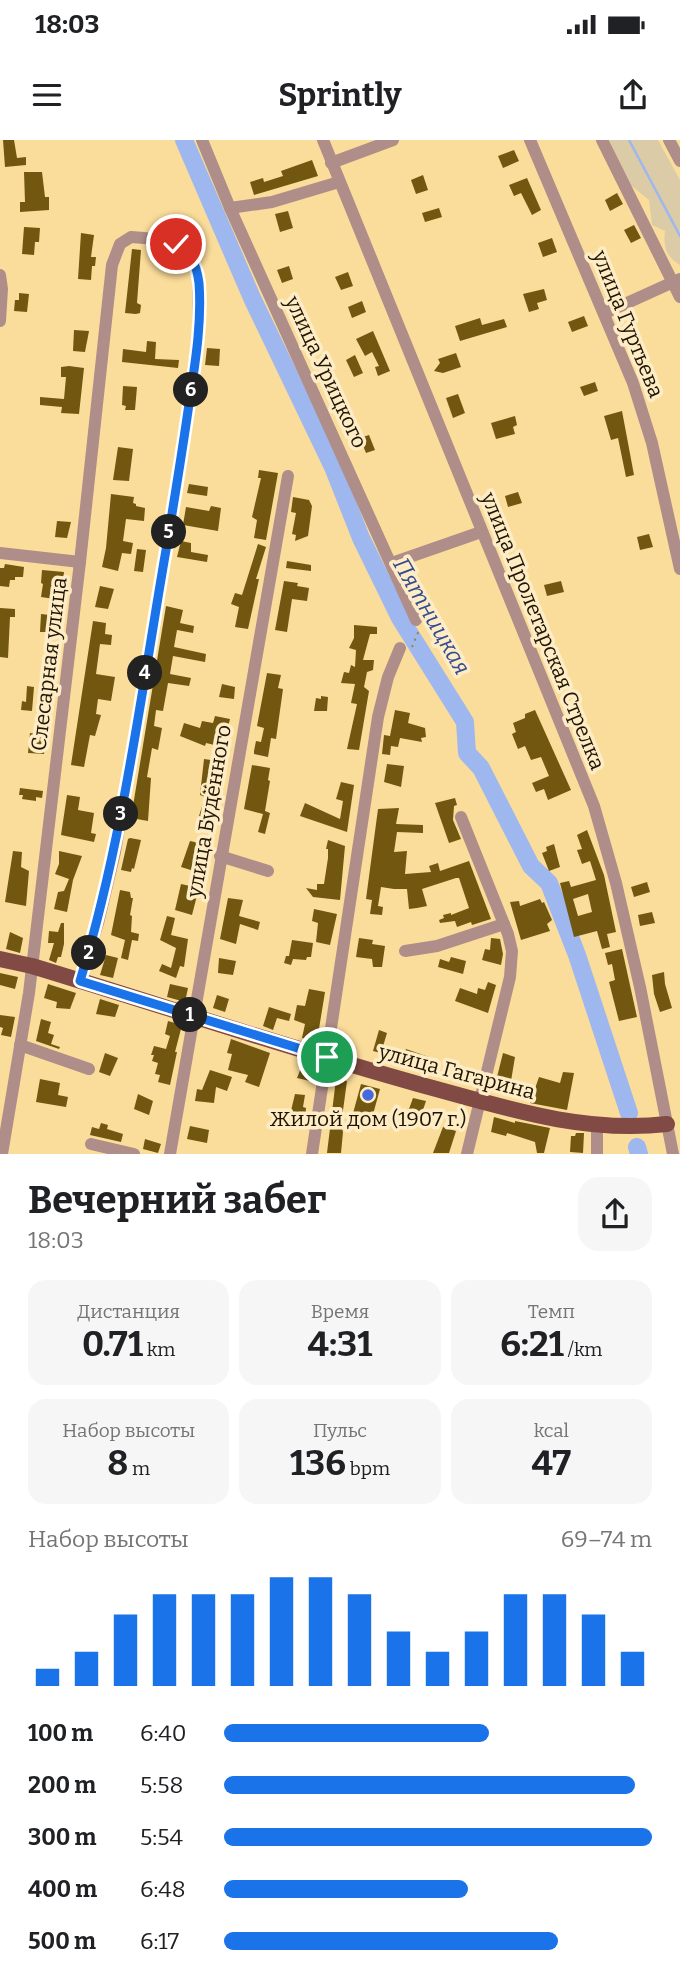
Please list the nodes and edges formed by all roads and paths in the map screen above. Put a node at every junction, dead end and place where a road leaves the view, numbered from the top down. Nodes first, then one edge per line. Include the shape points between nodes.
1 (202, 140) edge
2 (323, 140) edge
3 (393, 140) edge
4 (530, 140) edge
5 (602, 140) edge
6 (669, 140) edge
7 (680, 161) edge
8 (331, 163) junction
9 (339, 181) junction
10 (230, 208) junction
11 (0, 275) edge
12 (676, 281) edge
13 (680, 296) edge
14 (605, 313) junction
15 (0, 321) edge
16 (288, 476) dead end
17 (481, 532) junction
18 (0, 553) edge
19 (80, 562) junction
20 (392, 563) junction
21 (680, 569) edge
22 (416, 620) dead end
23 (400, 648) dead end
24 (461, 817) dead end
25 (220, 856) junction
26 (268, 871) dead end
27 (504, 924) junction
28 (405, 951) dead end
29 (0, 959) edge
30 (32, 966) junction
31 (80, 981) junction
32 (194, 1016) junction
33 (20, 1045) junction
34 (327, 1057) junction
35 (89, 1069) dead end
36 (480, 1101) junction
37 (667, 1124) junction
38 (597, 1126) junction
39 (91, 1144) dead end
40 (2, 1153) edge
41 (134, 1153) edge
42 (170, 1153) edge
43 (312, 1153) edge
44 (467, 1153) edge
45 (597, 1153) edge
46 (673, 1153) edge

1 - 10 street, улица Урицкого
2 - 8 street, улица Пролетарская Стрелка
3 - 8 street
4 - 14 street, улица Гуртьева
5 - 12 street
6 - 7 street
8 - 9 street, улица Пролетарская Стрелка
9 - 10 street via 272,202
9 - 17 street, улица Пролетарская Стрелка
10 - 20 street, улица Урицкого
11 - 15 street
12 - 13 street
12 - 14 street
14 - 21 street, улица Гуртьева via 643,414
16 - 25 street, улица Будённого
17 - 20 street
17 - 37 street, улица Пролетарская Стрелка via 604,836
18 - 19 street
19 - 30 street, Слесарная улица
19 - 31 street, Слесарная улица via 116,250 124,240 139,237 167,241 182,247 198,275 197,348 115,852
20 - 22 street, улица Урицкого
23 - 34 street via 378,717
24 - 27 street
25 - 26 street
25 - 32 street, улица Будённого
27 - 28 street via 437,946
27 - 36 street via 512,964
29 - 30 main road, улица Гагарина
30 - 31 main road, улица Гагарина
30 - 33 street, Слесарная улица
31 - 32 main road, улица Гагарина
32 - 34 main road, улица Гагарина
32 - 42 street, улица Будённого
33 - 35 street
33 - 40 street, Слесарная улица
34 - 36 main road, улица Гагарина
34 - 43 street
36 - 38 main road, улица Гагарина
36 - 44 street
37 - 38 main road, улица Гагарина
37 - 46 street, улица Пролетарская Стрелка
38 - 45 street
39 - 41 street

